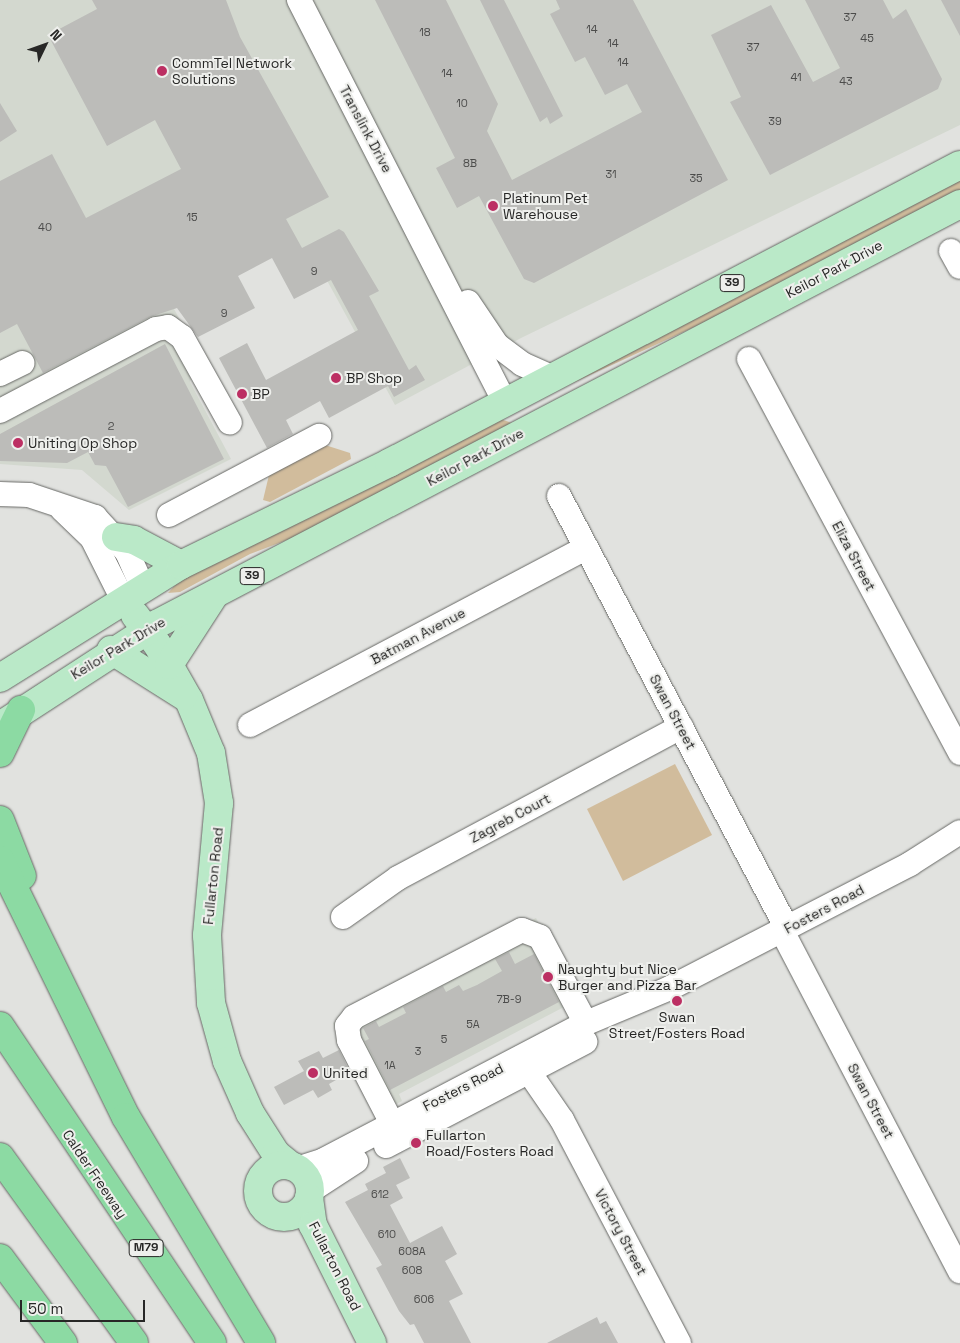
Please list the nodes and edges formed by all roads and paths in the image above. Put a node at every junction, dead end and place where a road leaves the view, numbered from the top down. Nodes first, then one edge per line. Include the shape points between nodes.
1 (299, 0) edge
2 (960, 165) edge
3 (960, 204) edge
4 (433, 257) junction
5 (749, 359) dead end
6 (23, 363) dead end
7 (0, 374) edge
8 (551, 377) junction
9 (504, 401) junction
10 (0, 411) edge
11 (230, 423) dead end
12 (521, 433) junction
13 (319, 436) dead end
14 (0, 494) edge
15 (559, 496) dead end
16 (48, 500) junction
17 (168, 515) dead end
18 (116, 537) junction
19 (586, 548) junction
20 (181, 565) junction
21 (133, 594) junction
22 (213, 597) junction
23 (157, 641) junction
24 (111, 650) junction
25 (0, 678) edge
26 (188, 700) junction
27 (21, 710) junction
28 (250, 725) dead end
29 (0, 726) edge
30 (681, 728) junction
31 (0, 753) edge
32 (960, 753) edge
33 (0, 820) edge
34 (960, 832) edge
35 (960, 846) edge
36 (0, 860) edge
37 (910, 864) junction
38 (344, 917) dead end
39 (784, 930) junction
40 (56, 976) junction
41 (630, 1008) junction
42 (586, 1024) junction
43 (0, 1026) edge
44 (532, 1064) junction
45 (250, 1113) junction
46 (396, 1131) junction
47 (0, 1158) edge
48 (0, 1177) edge
49 (302, 1181) junction
50 (259, 1182) junction
51 (274, 1214) junction
52 (0, 1258) edge
53 (960, 1272) edge
54 (370, 1338) edge
55 (63, 1343) edge
56 (118, 1343) edge
57 (134, 1343) edge
58 (212, 1343) edge
59 (261, 1343) edge
60 (679, 1343) edge

1 - 4 street, Translink Drive
2 - 8 main road, 39
3 - 12 main road, Keilor Park Drive / 39
4 - 8 street, Translink Drive via 497,345 522,364
4 - 9 street, Translink Drive via 448,297
5 - 32 street, Eliza Street
6 - 7 street
8 - 9 main road, 39
9 - 12 main road
9 - 20 main road, 39
10 - 11 street via 156,329 168,327 182,337
12 - 22 main road, Keilor Park Drive / 39
13 - 17 street
14 - 16 street
15 - 19 street, Swan Street
16 - 18 street via 85,511
16 - 21 street via 92,538
18 - 20 main road via 134,540
18 - 21 street
19 - 28 street, Batman Avenue
19 - 30 street, Swan Street
20 - 21 main road, 39
21 - 23 main road, Fullarton Road
21 - 25 main road, 39
22 - 23 main road, Keilor Park Drive / 39
22 - 23 main road
23 - 24 main road, Keilor Park Drive / 39
23 - 26 main road, Fullarton Road
24 - 26 main road
24 - 27 main road, Keilor Park Drive / 39
26 - 45 main road, Fullarton Road via 211,753 219,804 207,928 211,1003 227,1061
27 - 29 main road, Keilor Park Drive / 39
27 - 31 highway
30 - 38 street, Zagreb Court via 398,878
30 - 39 street, Swan Street
33 - 40 highway
34 - 37 street, Fosters Road
35 - 37 street, Fosters Road
36 - 40 highway
37 - 39 street, Fosters Road
39 - 41 street, Fosters Road
39 - 53 street, Swan Street
40 - 59 highway via 154,1168
41 - 42 street, Fosters Road
41 - 44 street, Fosters Road via 589,1040
42 - 44 street, Fosters Road
42 - 46 street via 540,938 533,932 517,932 350,1022 349,1040
43 - 58 highway, Calder Freeway / M79
44 - 46 street, Fosters Road
44 - 60 street, Victory Street
45 - 49 main road, Fullarton Road via 276,1154
45 - 50 main road, Fullarton Road
46 - 49 street, Fosters Road via 324,1160
47 - 57 highway
48 - 56 highway
49 - 50 main road via 276,1166
49 - 51 main road via 299,1212
49 - 54 main road, Fullarton Road via 313,1225
50 - 51 main road via 262,1204
51 - 54 main road, Fullarton Road via 308,1247 326,1283
52 - 55 highway

